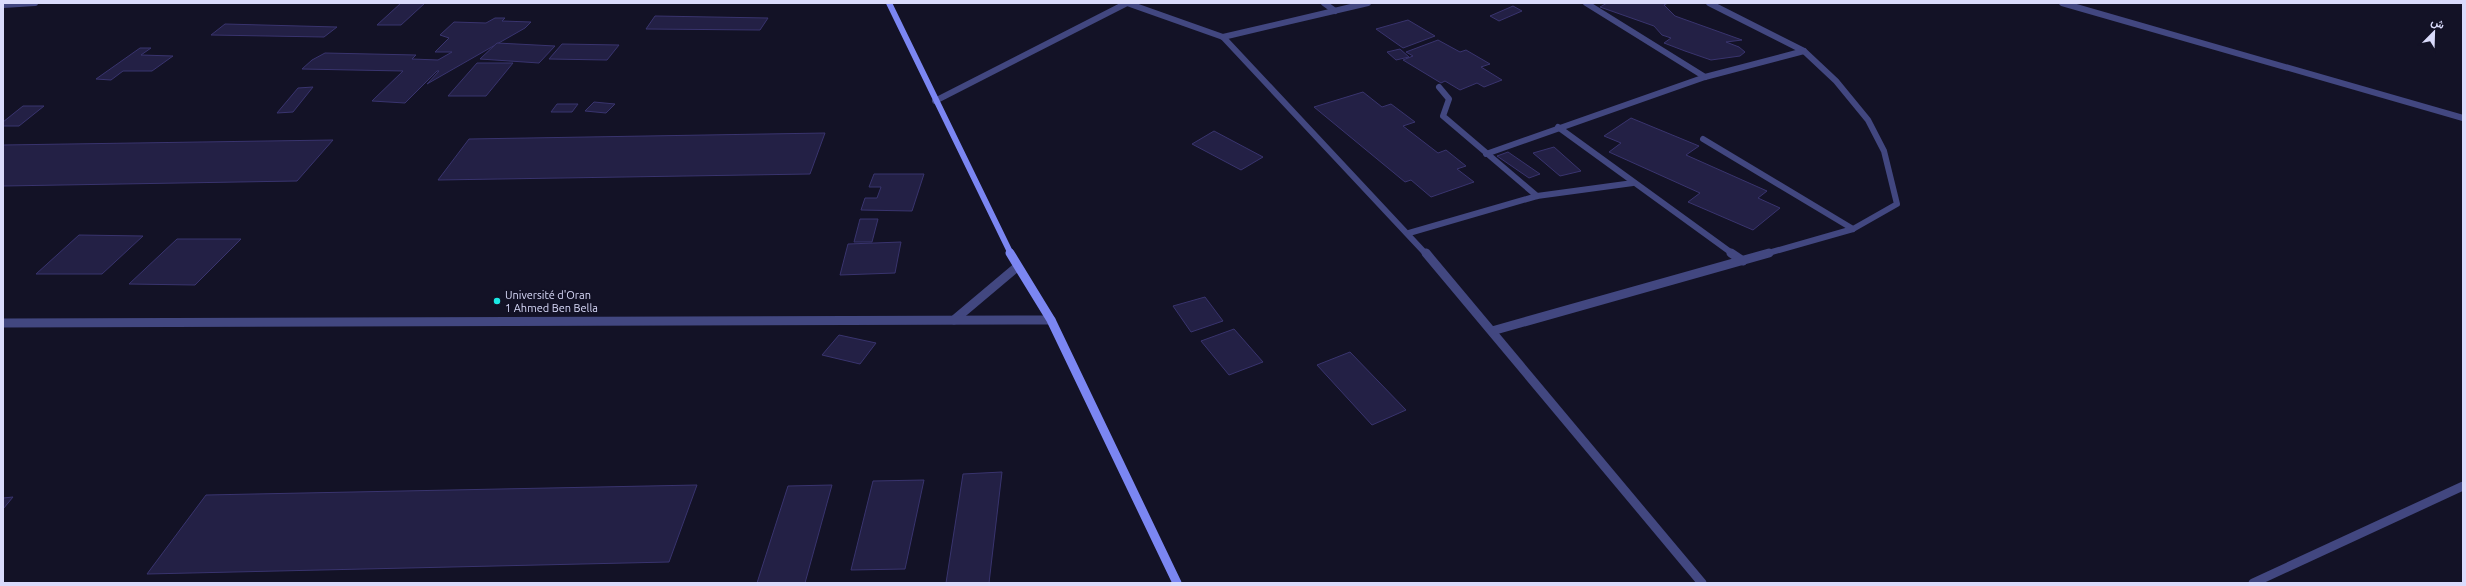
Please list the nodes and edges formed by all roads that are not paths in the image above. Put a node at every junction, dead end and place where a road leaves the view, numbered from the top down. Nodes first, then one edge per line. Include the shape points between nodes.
1 (35, 3) edge
2 (889, 3) edge
3 (1127, 3) edge
4 (1324, 3) edge
5 (1368, 3) edge
6 (1586, 3) edge
7 (1709, 3) edge
8 (2062, 3) edge
9 (3, 5) edge
10 (1334, 11) junction
11 (1223, 37) junction
12 (1804, 51) junction
13 (1705, 76) junction
14 (1439, 87) dead end
15 (935, 101) junction
16 (2463, 118) edge
17 (1558, 127) junction
18 (1703, 139) dead end
19 (1486, 154) junction
20 (1633, 183) junction
21 (1537, 196) junction
22 (1853, 229) junction
23 (1409, 233) junction
24 (1743, 261) junction
25 (1017, 267) junction
26 (954, 320) junction
27 (1051, 320) junction
28 (3, 323) edge
29 (1492, 331) junction
30 (2463, 486) edge
31 (1177, 583) edge
32 (1702, 583) edge
33 (2253, 583) edge

1 - 9 street
2 - 15 main road
3 - 11 street
3 - 15 street
4 - 10 street
5 - 10 street
6 - 13 street
7 - 12 street
8 - 16 street
10 - 11 street
11 - 23 street
12 - 13 street
12 - 22 street via 1841,87 1868,120 1884,151 1897,204
13 - 17 street
14 - 19 street via 1449,99 1442,116
15 - 25 main road
17 - 19 street
17 - 20 street
18 - 22 street
19 - 21 street
20 - 21 street
20 - 24 street
21 - 23 street
22 - 24 street
23 - 29 street
24 - 29 street
25 - 26 street
25 - 27 main road
26 - 27 street
26 - 28 street
27 - 31 main road
29 - 32 street
30 - 33 street

